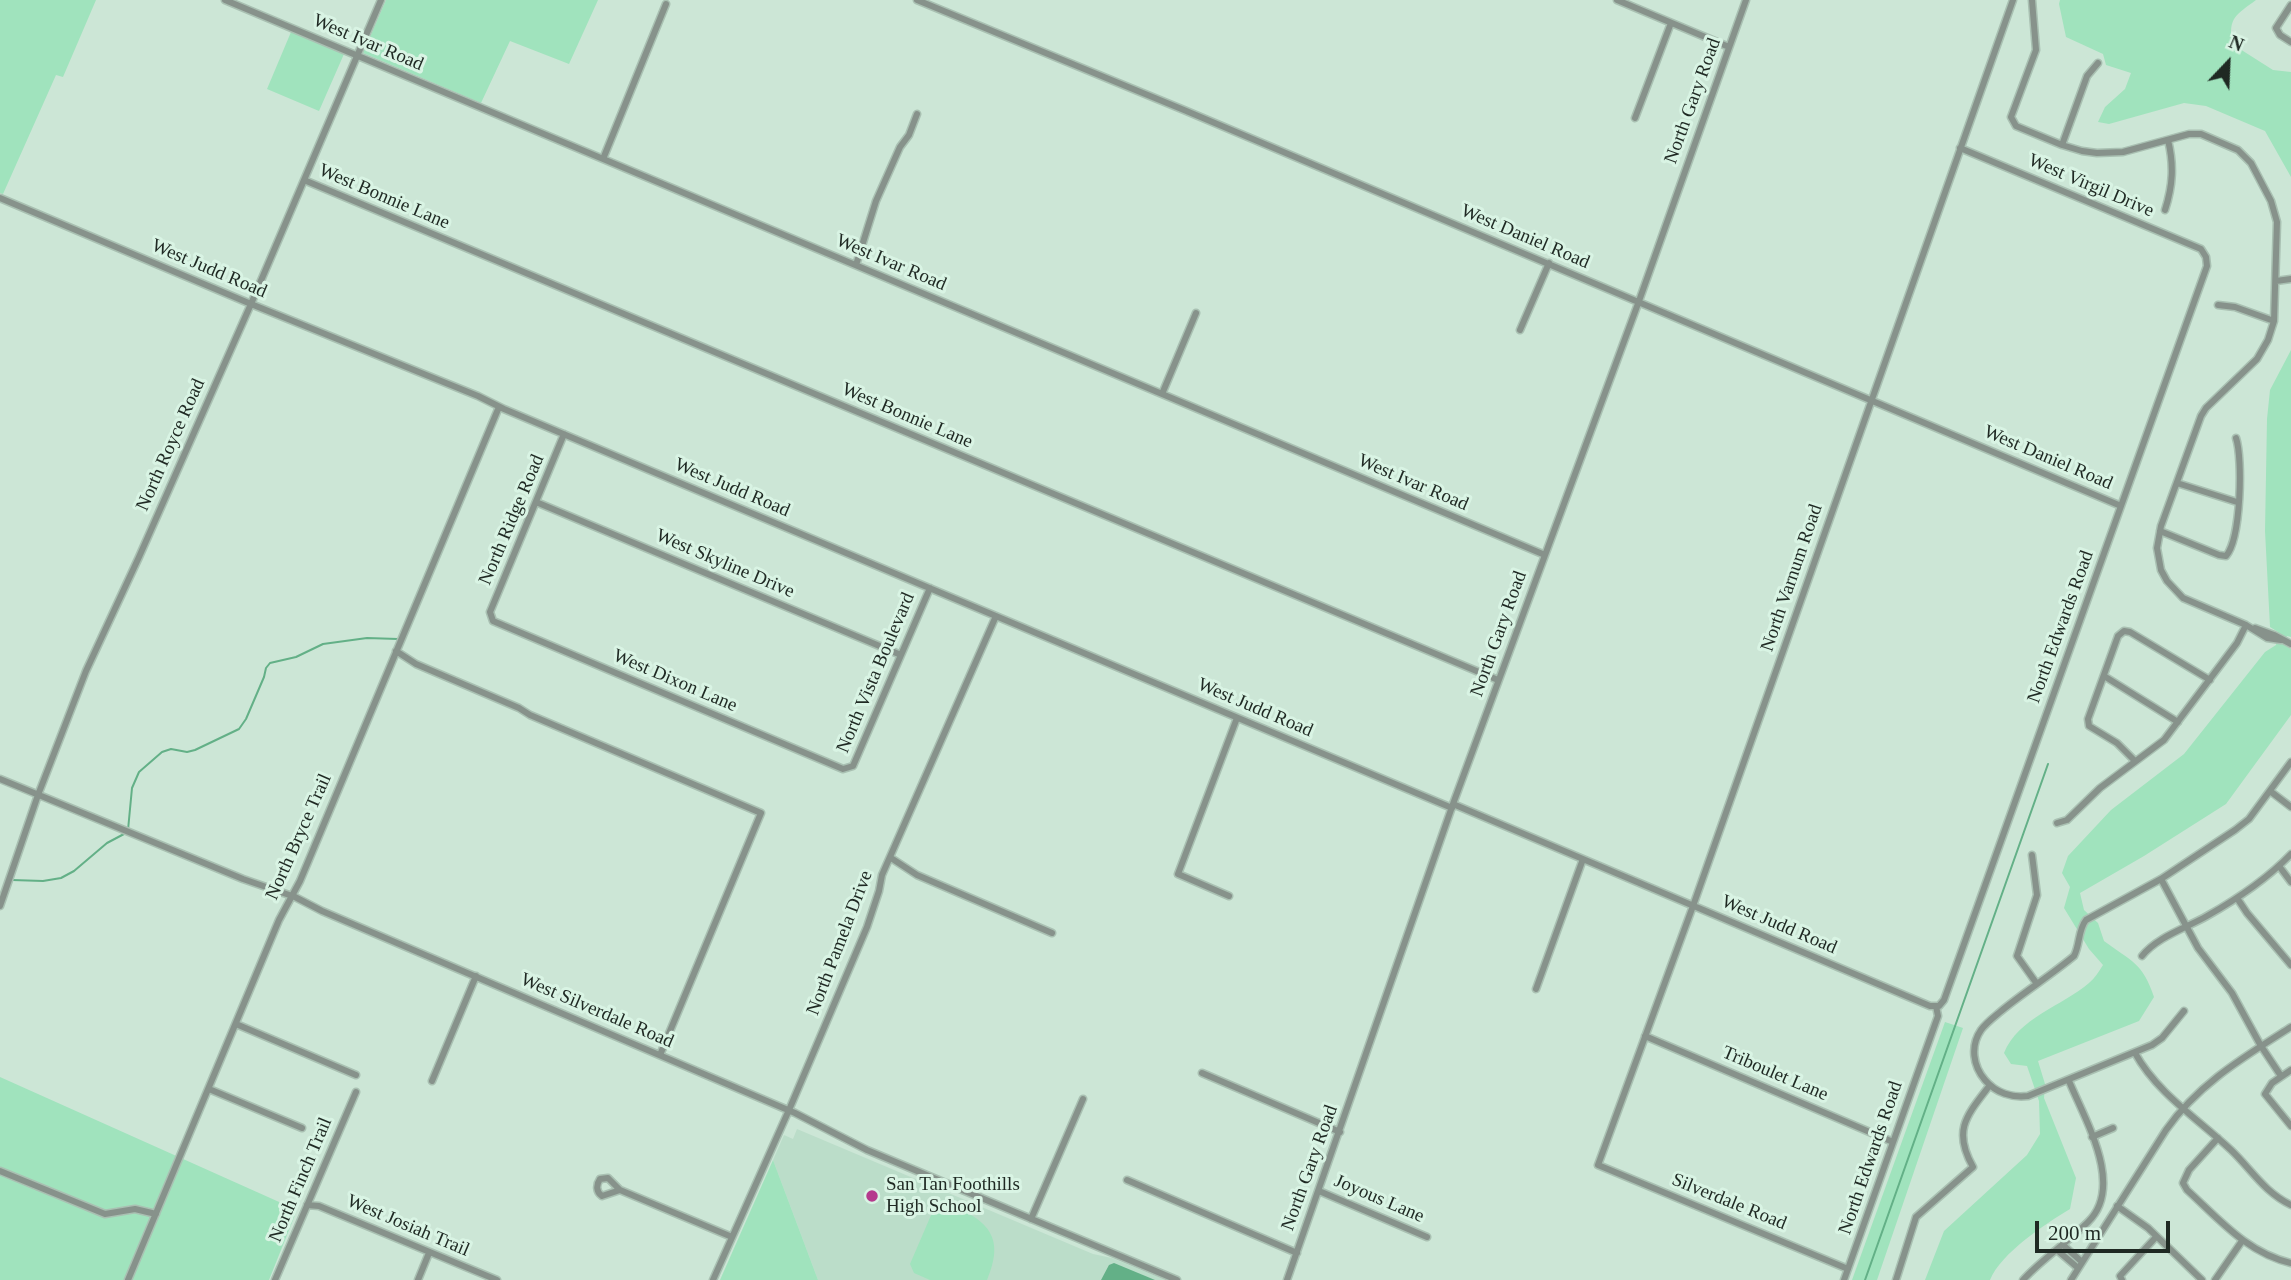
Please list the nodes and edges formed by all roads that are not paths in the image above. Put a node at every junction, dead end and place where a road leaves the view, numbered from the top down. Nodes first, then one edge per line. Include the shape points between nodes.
1 (225, 0) edge
2 (381, 0) edge
3 (917, 0) edge
4 (1617, 0) edge
5 (1746, 0) edge
6 (2013, 0) edge
7 (2032, 0) edge
8 (666, 4) dead end
9 (2291, 5) edge
10 (1671, 23) junction
11 (2291, 42) edge
12 (1729, 47) junction
13 (357, 56) junction
14 (2098, 63) dead end
15 (917, 114) dead end
16 (1634, 118) dead end
17 (2168, 140) junction
18 (2062, 145) junction
19 (1960, 148) junction
20 (603, 159) junction
21 (304, 180) junction
22 (2, 199) edge
23 (0, 210) edge
24 (2165, 210) dead end
25 (2206, 257) joint
26 (1549, 263) junction
27 (856, 265) junction
28 (2291, 279) edge
29 (2276, 281) junction
30 (1639, 301) junction
31 (251, 304) junction
32 (2218, 305) dead end
33 (1196, 313) dead end
34 (2274, 321) junction
35 (1520, 330) dead end
36 (1162, 394) junction
37 (1872, 400) junction
38 (499, 407) junction
39 (564, 434) junction
40 (2235, 438) dead end
41 (2177, 483) junction
42 (536, 502) junction
43 (2237, 502) junction
44 (2121, 506) junction
45 (2160, 531) junction
46 (1545, 555) junction
47 (929, 588) junction
48 (996, 616) junction
49 (491, 618) joint
50 (2246, 625) junction
51 (2291, 644) edge
52 (396, 650) junction
53 (901, 655) junction
54 (2104, 676) junction
55 (1498, 680) junction
56 (2210, 680) junction
57 (1237, 718) junction
58 (2178, 722) junction
59 (2135, 761) junction
60 (2291, 762) edge
61 (850, 768) joint
62 (0, 779) edge
63 (2270, 791) junction
64 (38, 795) junction
65 (1453, 806) junction
66 (2291, 807) edge
67 (2057, 823) dead end
68 (2291, 854) edge
69 (2032, 855) dead end
70 (891, 858) junction
71 (1583, 859) junction
72 (2279, 866) junction
73 (2161, 879) junction
74 (2291, 882) edge
75 (292, 896) junction
76 (1229, 896) dead end
77 (2237, 898) junction
78 (1693, 905) junction
79 (0, 906) edge
80 (2187, 928) junction
81 (1052, 933) dead end
82 (2142, 956) dead end
83 (2291, 965) edge
84 (476, 976) junction
85 (2037, 984) junction
86 (1536, 989) dead end
87 (1938, 1006) junction
88 (2184, 1011) dead end
89 (236, 1024) junction
90 (2291, 1027) edge
91 (1646, 1036) junction
92 (2261, 1046) junction
93 (2134, 1053) junction
94 (660, 1055) junction
95 (2291, 1070) edge
96 (1202, 1073) dead end
97 (356, 1076) dead end
98 (2281, 1076) junction
99 (432, 1081) dead end
100 (2068, 1081) junction
101 (1990, 1085) junction
102 (209, 1089) junction
103 (355, 1092) dead end
104 (1083, 1099) dead end
105 (2183, 1106) junction
106 (789, 1110) junction
107 (2291, 1126) edge
108 (302, 1128) dead end
109 (2113, 1128) dead end
110 (1340, 1132) junction
111 (2092, 1137) junction
112 (2218, 1139) junction
113 (1893, 1142) junction
114 (1598, 1165) joint
115 (0, 1171) edge
116 (1126, 1180) dead end
117 (620, 1190) dead end
118 (1319, 1191) junction
119 (307, 1205) junction
120 (2291, 1205) edge
121 (2117, 1206) junction
122 (156, 1214) junction
123 (1031, 1219) junction
124 (732, 1237) junction
125 (1427, 1237) dead end
126 (2156, 1237) junction
127 (2242, 1241) junction
128 (2063, 1245) junction
129 (2057, 1250) junction
130 (429, 1253) junction
131 (1297, 1253) junction
132 (2291, 1262) edge
133 (2080, 1265) junction
134 (1849, 1269) junction
135 (2121, 1278) edge
136 (128, 1280) edge
137 (275, 1280) edge
138 (418, 1280) edge
139 (497, 1280) edge
140 (713, 1280) edge
141 (1177, 1280) edge
142 (1287, 1280) edge
143 (1844, 1280) edge
144 (1896, 1280) edge
145 (2023, 1280) edge
146 (2071, 1280) edge
147 (2203, 1280) edge
148 (2215, 1280) edge

1 - 13 street, West Ivar Road
2 - 13 street, North Royce Road
3 - 26 street, West Daniel Road
4 - 10 street
5 - 12 street, North Gary Road
6 - 19 street, North Varnum Road
7 - 18 street via 2036,50 2012,122
8 - 20 street
9 - 11 street via 2276,28
10 - 12 street
10 - 16 street
12 - 30 street, North Gary Road
13 - 20 street, West Ivar Road
13 - 21 street, North Royce Road
14 - 18 street via 2087,76
15 - 27 street via 876,201
17 - 18 street via 2109,153
17 - 24 street via 2172,182
17 - 29 street via 2201,134 2245,154 2272,201 2277,222
19 - 25 street, West Virgil Drive via 2201,249
19 - 37 street, North Varnum Road
20 - 27 street, West Ivar Road
21 - 31 street, North Royce Road
21 - 55 street, West Bonnie Lane
22 - 23 street
22 - 31 street, West Judd Road
25 - 44 street, North Edwards Road via 2207,265
26 - 30 street, West Daniel Road
26 - 35 street
27 - 36 street, West Ivar Road
28 - 29 street
29 - 34 street
30 - 37 street, West Daniel Road
30 - 46 street, North Gary Road
31 - 38 street, West Judd Road
31 - 64 street, North Royce Road via 86,671
32 - 34 street
33 - 36 street
34 - 41 street via 2258,359 2201,416
36 - 46 street, West Ivar Road
37 - 44 street, West Daniel Road
37 - 78 street, North Varnum Road
38 - 39 street, West Judd Road
38 - 52 street, North Bryce Trail
39 - 42 street, North Ridge Road
39 - 47 street, West Judd Road
40 - 43 street via 2240,451
41 - 43 street
41 - 45 street
42 - 49 street, North Ridge Road
42 - 53 street, West Skyline Drive
43 - 45 street via 2235,537 2226,556
44 - 87 street, North Edwards Road via 1944,1000
45 - 50 street via 2158,557 2173,590
46 - 55 street, North Gary Road
47 - 48 street, West Judd Road
47 - 53 street, North Vista Boulevard
48 - 57 street, West Judd Road
48 - 70 street, North Pamela Drive
49 - 61 street, West Dixon Lane via 748,730
50 - 51 street
50 - 56 street
52 - 75 street, North Bryce Trail
52 - 94 street via 416,664 530,715 761,813
53 - 61 street, North Vista Boulevard
54 - 56 street via 2123,631
54 - 58 street
54 - 59 street via 2089,726
55 - 65 street, North Gary Road
56 - 58 street
57 - 65 street, West Judd Road
57 - 76 street via 1178,874
58 - 59 street via 2164,740
59 - 67 street via 2067,820
60 - 63 street
62 - 64 street, West Silverdale Road
63 - 66 street
63 - 73 street via 2235,830
64 - 75 street, West Silverdale Road
64 - 79 street, North Royce Road
65 - 71 street, West Judd Road
65 - 110 street, North Gary Road
68 - 72 street
69 - 85 street via 2037,895 2017,956
70 - 81 street via 918,875
70 - 106 street, North Pamela Drive via 867,927
71 - 78 street, West Judd Road
71 - 86 street
72 - 74 street
72 - 77 street
73 - 80 street
73 - 85 street via 2086,920 2074,956
75 - 84 street, West Silverdale Road
75 - 89 street, North Bryce Trail
77 - 80 street
77 - 83 street
78 - 87 street, West Judd Road
78 - 91 street, North Varnum Road
80 - 82 street via 2154,944
80 - 92 street
84 - 94 street, West Silverdale Road
84 - 99 street
85 - 101 street via 1987,1022 1977,1038 1974,1059
87 - 113 street, North Edwards Road
88 - 93 street via 2162,1038
89 - 97 street
89 - 102 street, North Bryce Trail
90 - 92 street
91 - 113 street, Triboulet Lane
91 - 114 street, North Varnum Road
92 - 98 street
92 - 105 street
93 - 100 street
93 - 105 street via 2152,1079
94 - 106 street, West Silverdale Road
95 - 98 street
96 - 110 street
98 - 107 street via 2265,1094
100 - 101 street via 2019,1097
100 - 111 street
101 - 144 street via 1963,1128 1964,1147 1973,1167 1916,1217
102 - 108 street
102 - 122 street, North Bryce Trail
103 - 119 street, North Finch Trail
104 - 123 street
105 - 112 street
105 - 121 street
106 - 123 street, West Silverdale Road via 867,1150
106 - 124 street, North Pamela Drive
109 - 111 street
110 - 118 street, North Gary Road
111 - 128 street via 2104,1175 2102,1199 2095,1214
112 - 120 street via 2266,1189
112 - 127 street via 2183,1183
113 - 134 street, North Edwards Road
114 - 134 street, Silverdale Road
115 - 122 street via 105,1213 135,1209
116 - 131 street
117 - 124 street
118 - 125 street, Joyous Lane
118 - 131 street, North Gary Road
119 - 130 street, West Josiah Trail
119 - 137 street, North Finch Trail
121 - 126 street
121 - 133 street
122 - 136 street, North Bryce Trail
123 - 141 street, West Silverdale Road
124 - 140 street, North Pamela Drive
126 - 135 street via 2124,1268
126 - 147 street
127 - 132 street
127 - 148 street
128 - 129 street
128 - 133 street
129 - 133 street
129 - 145 street
130 - 138 street
130 - 139 street, West Josiah Trail
131 - 142 street, North Gary Road
133 - 146 street
134 - 143 street, North Edwards Road

